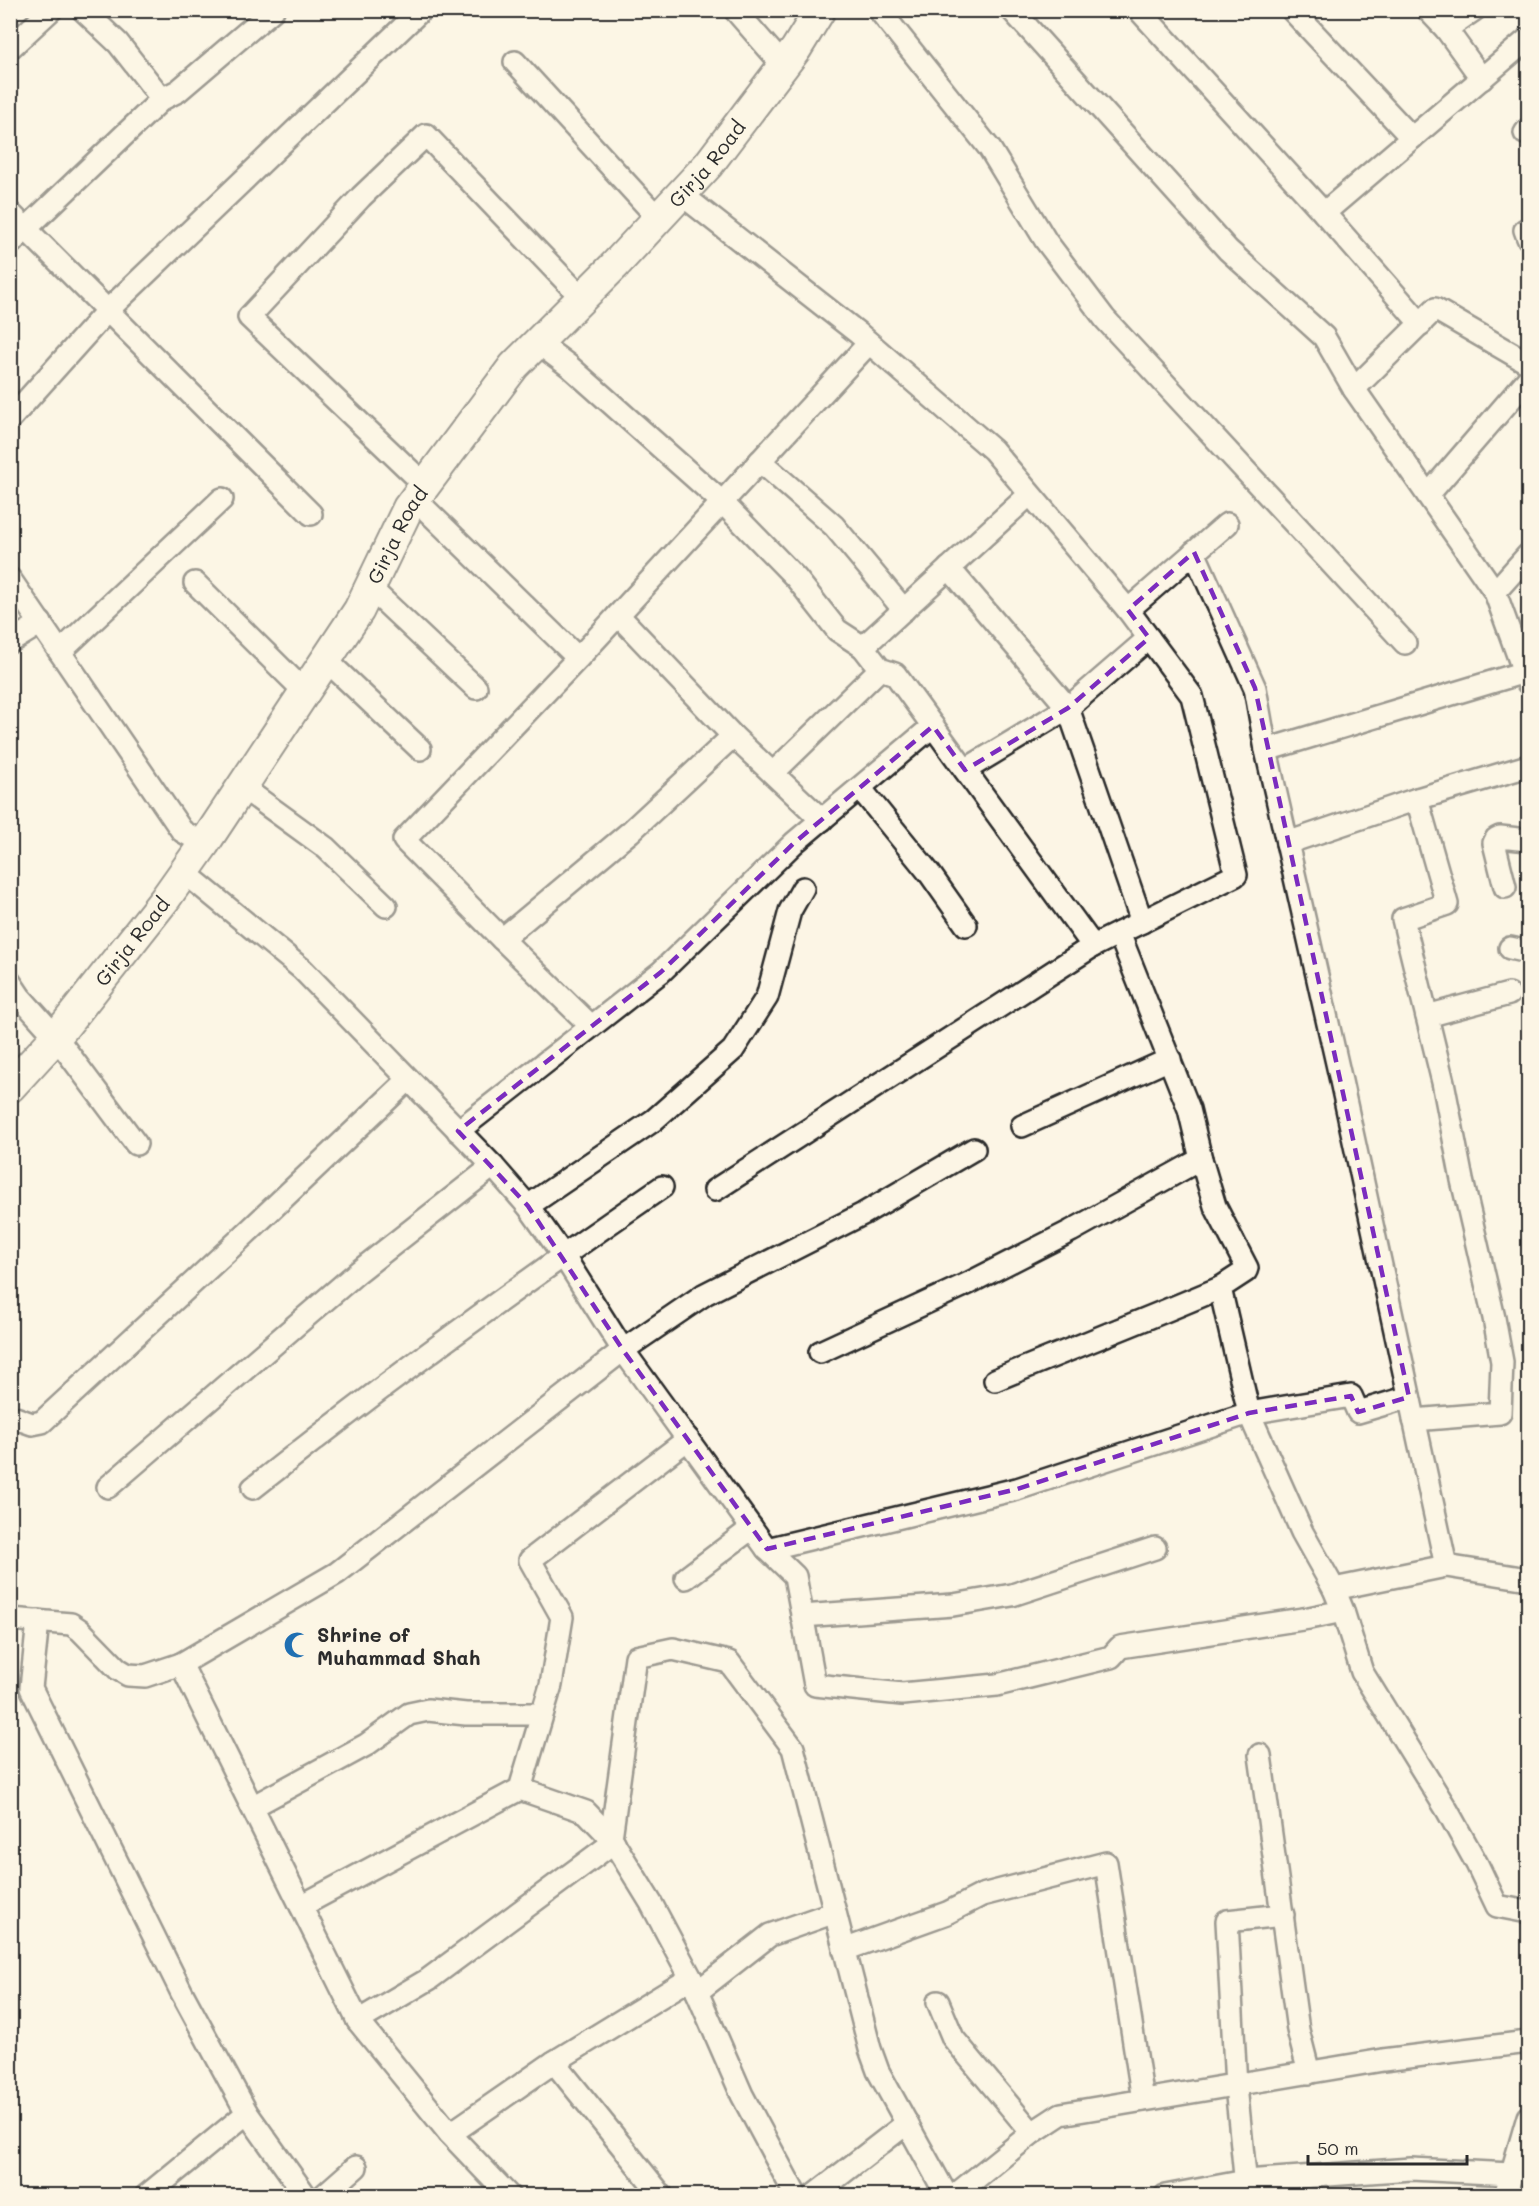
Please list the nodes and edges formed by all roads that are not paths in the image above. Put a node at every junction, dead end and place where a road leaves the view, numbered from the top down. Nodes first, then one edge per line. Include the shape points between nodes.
1 (51, 10) edge
2 (83, 10) edge
3 (273, 10) edge
4 (421, 10) edge
5 (735, 10) edge
6 (820, 10) edge
7 (879, 10) edge
8 (1012, 10) edge
9 (1138, 10) edge
10 (1292, 10) edge
11 (1428, 10) edge
12 (1474, 10) edge
13 (1446, 29) junction
14 (1528, 39) edge
15 (10, 48) edge
16 (515, 62) dead end
17 (783, 66) junction
18 (1482, 79) junction
19 (162, 99) junction
20 (1412, 138) junction
21 (681, 194) junction
22 (10, 213) edge
23 (1324, 213) junction
24 (658, 218) junction
25 (18, 236) edge
26 (582, 298) junction
27 (107, 311) junction
28 (1421, 324) junction
29 (537, 342) junction
30 (869, 343) junction
31 (1528, 363) edge
32 (1528, 379) edge
33 (1354, 389) junction
34 (10, 419) edge
35 (760, 461) junction
36 (420, 492) junction
37 (1030, 494) junction
38 (1428, 495) junction
39 (222, 499) dead end
40 (722, 502) junction
41 (311, 514) dead end
42 (1227, 524) dead end
43 (1194, 552) junction
44 (1528, 555) edge
45 (949, 568) junction
46 (10, 579) edge
47 (195, 583) dead end
48 (370, 588) junction
49 (1495, 591) junction
50 (903, 610) junction
51 (1128, 610) junction
52 (618, 615) junction
53 (41, 623) junction
54 (1149, 638) junction
55 (10, 642) edge
56 (1405, 643) dead end
57 (863, 647) junction
58 (60, 652) junction
59 (578, 658) junction
60 (326, 660) junction
61 (880, 669) junction
62 (1527, 675) edge
63 (476, 688) dead end
64 (305, 692) junction
65 (1068, 708) junction
66 (933, 726) junction
67 (733, 736) junction
68 (420, 749) dead end
69 (1266, 750) junction
70 (1528, 766) edge
71 (965, 770) junction
72 (773, 773) junction
73 (242, 787) junction
74 (860, 788) junction
75 (1417, 799) junction
76 (822, 820) junction
77 (1528, 840) edge
78 (1287, 843) junction
79 (204, 844) junction
80 (184, 872) junction
81 (1505, 887) dead end
82 (803, 888) dead end
83 (386, 906) dead end
84 (1142, 922) junction
85 (966, 924) dead end
86 (1119, 933) junction
87 (502, 939) junction
88 (1094, 946) junction
89 (10, 982) edge
90 (1509, 994) dead end
91 (1427, 1016) junction
92 (591, 1026) junction
93 (56, 1037) junction
94 (1170, 1059) junction
95 (408, 1080) junction
96 (10, 1087) edge
97 (1022, 1126) dead end
98 (458, 1131) junction
99 (136, 1144) dead end
100 (974, 1149) dead end
101 (1201, 1159) junction
102 (493, 1166) junction
103 (662, 1187) dead end
104 (715, 1190) dead end
105 (528, 1206) junction
106 (563, 1256) junction
107 (1220, 1288) junction
108 (623, 1350) junction
109 (820, 1352) dead end
110 (995, 1380) dead end
111 (1409, 1397) junction
112 (1249, 1413) junction
113 (10, 1416) edge
114 (1414, 1420) junction
115 (688, 1439) junction
116 (108, 1487) dead end
117 (253, 1488) dead end
118 (752, 1528) junction
119 (1155, 1548) dead end
120 (767, 1549) junction
121 (1446, 1566) junction
122 (686, 1578) dead end
123 (1528, 1579) edge
124 (1334, 1589) junction
125 (1343, 1611) junction
126 (802, 1616) junction
127 (10, 1619) edge
128 (38, 1621) junction
129 (181, 1664) junction
130 (542, 1714) junction
131 (1260, 1755) dead end
132 (520, 1789) junction
133 (252, 1807) junction
134 (612, 1840) junction
135 (301, 1906) junction
136 (835, 1912) junction
137 (1528, 1912) edge
138 (1283, 1915) junction
139 (844, 1950) junction
140 (694, 1985) junction
141 (938, 2002) dead end
142 (358, 2021) junction
143 (1528, 2042) edge
144 (554, 2062) junction
145 (1309, 2073) junction
146 (1236, 2086) junction
147 (1143, 2100) junction
148 (247, 2113) junction
149 (1528, 2117) edge
150 (907, 2123) junction
151 (1032, 2133) junction
152 (450, 2134) junction
153 (356, 2167) dead end
154 (1511, 2174) junction
155 (1246, 2188) edge
156 (146, 2196) edge
157 (306, 2196) edge
158 (322, 2196) edge
159 (509, 2196) edge
160 (662, 2196) edge
161 (796, 2196) edge
162 (813, 2196) edge
163 (947, 2196) edge
164 (954, 2196) edge
165 (1165, 2196) edge
166 (1504, 2196) edge

1 - 15 street
2 - 19 street via 118,43
3 - 19 street via 178,91
4 - 27 street
5 - 17 street
6 - 17 main road, Girja Road
7 - 56 street via 990,149 1046,241 1105,319
8 - 33 street via 1228,250 1324,337
9 - 23 street
10 - 20 street
11 - 13 street
12 - 13 street
13 - 18 street
14 - 18 street
16 - 24 street
17 - 21 main road, Girja Road via 708,165
18 - 20 street
19 - 25 street
20 - 23 street
21 - 24 main road, Girja Road
21 - 30 street
22 - 25 street
23 - 28 street
24 - 26 main road, Girja Road
25 - 27 street
26 - 29 main road, Girja Road
26 - 36 street via 426,135 361,197 249,317
27 - 34 street
27 - 41 street
28 - 31 street via 1435,309
28 - 33 street
29 - 36 main road, Girja Road via 514,366
29 - 40 street
30 - 35 street
30 - 37 street via 993,450
32 - 38 street
33 - 38 street
35 - 40 street
35 - 50 street via 834,526
36 - 48 main road, Girja Road via 408,508
36 - 59 street
37 - 45 street
37 - 51 street
38 - 49 street
39 - 58 street
40 - 52 street
40 - 57 street via 796,578 837,630
42 - 43 street
43 - 51 street
43 - 69 street via 1255,688
44 - 49 street
45 - 50 street
45 - 65 street
46 - 53 street
47 - 64 street
48 - 60 main road, Girja Road
48 - 63 street
49 - 62 street
50 - 57 street
51 - 54 street
52 - 59 street
52 - 67 street
53 - 55 street
53 - 58 street
54 - 65 street
54 - 84 street via 1192,696 1236,875
57 - 61 street
58 - 79 street via 182,831
59 - 87 street via 404,840
60 - 64 main road, Girja Road
60 - 68 street
61 - 66 street via 895,674
61 - 72 street
62 - 69 street
64 - 73 main road, Girja Road
65 - 71 street
65 - 84 street
66 - 71 street
66 - 74 street
67 - 72 street
67 - 87 street via 630,832
69 - 78 street
70 - 75 street
71 - 88 street
72 - 76 street
73 - 79 main road, Girja Road
73 - 83 street via 326,848
74 - 76 street
74 - 85 street
75 - 78 street
75 - 91 street via 1447,904 1403,919
76 - 92 street via 661,972
77 - 81 street via 1500,837 1494,843
78 - 111 street
79 - 80 main road, Girja Road
80 - 93 main road, Girja Road
80 - 95 street via 302,969
82 - 105 street via 790,911 767,997 734,1050 654,1120
84 - 86 street
86 - 88 street
86 - 94 street
87 - 92 street
88 - 104 street
89 - 93 street
90 - 91 street
91 - 114 street via 1494,1318 1502,1372 1500,1413
92 - 98 street
93 - 96 main road, Girja Road
93 - 99 street
94 - 97 street
94 - 101 street via 1189,1109
95 - 98 street
95 - 113 street via 42,1422 32,1424
98 - 102 street
100 - 108 street via 863,1214 705,1294
101 - 107 street via 1215,1206 1247,1268
101 - 109 street via 980,1278
102 - 105 street
102 - 116 street via 358,1272
103 - 106 street
105 - 106 street
106 - 108 street
106 - 117 street
107 - 110 street
107 - 112 street
108 - 115 street
108 - 129 street via 337,1573
111 - 112 street via 1358,1412 1351,1396
111 - 114 street
112 - 120 street via 1017,1489
112 - 124 street via 1302,1532
114 - 121 street
115 - 118 street
115 - 130 street via 530,1560 562,1617
118 - 120 street
118 - 122 street
119 - 126 street via 1012,1595 953,1605
120 - 126 street via 795,1576
121 - 123 street
121 - 124 street
124 - 125 street
125 - 126 street via 1120,1647 1111,1658 997,1685 902,1694 815,1685
125 - 137 street via 1362,1672 1447,1810 1497,1906
127 - 128 street
128 - 129 street via 71,1624 81,1630 128,1675 145,1676
128 - 148 street via 31,1688 182,1993
129 - 133 street
130 - 132 street
130 - 133 street via 428,1710 409,1714 366,1745
131 - 138 street
132 - 134 street via 586,1812
132 - 135 street
133 - 135 street
134 - 136 street via 636,1657 674,1649 729,1662 793,1749
134 - 140 street
134 - 142 street via 429,1979
135 - 142 street
136 - 139 street
136 - 140 street via 770,1935
138 - 145 street via 1298,2030
138 - 146 street via 1227,1920
139 - 147 street via 947,1913 982,1895 1106,1863
139 - 150 street via 878,2071
140 - 144 street
140 - 161 street via 742,2094
141 - 151 street via 952,2038
142 - 152 street
143 - 145 street
144 - 152 street
144 - 160 street
145 - 146 street
146 - 147 street
146 - 155 street
147 - 151 street via 1061,2114
148 - 156 street
148 - 157 street
149 - 154 street
150 - 162 street
150 - 163 street
151 - 164 street
152 - 159 street
153 - 158 street
154 - 155 street via 1411,2169
154 - 166 street
155 - 165 street

